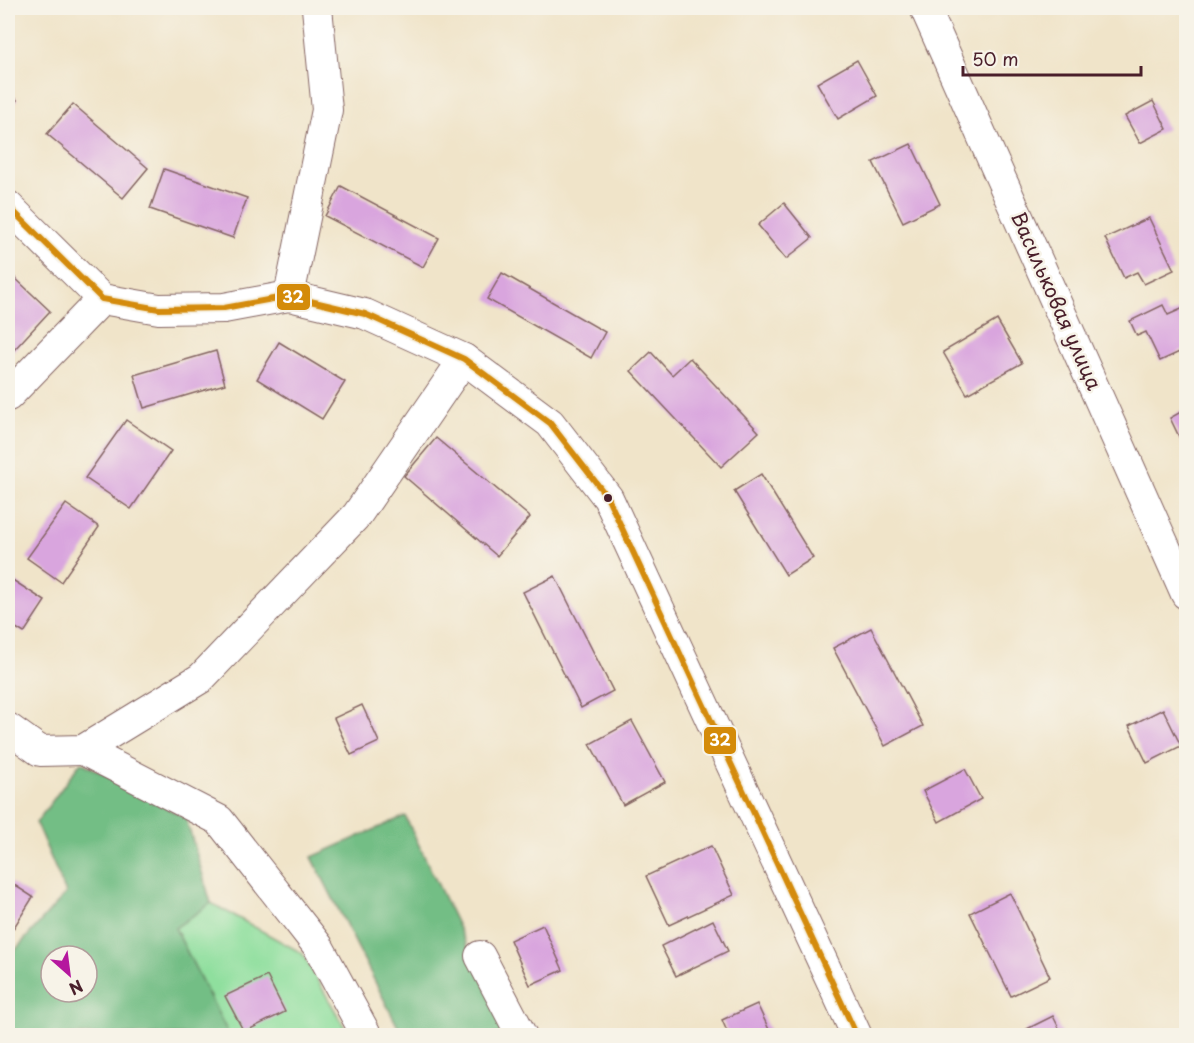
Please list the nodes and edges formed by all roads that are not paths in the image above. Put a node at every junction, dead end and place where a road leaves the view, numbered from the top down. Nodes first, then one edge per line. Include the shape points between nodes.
1 (317, 8) edge
2 (925, 8) edge
3 (8, 206) edge
4 (289, 296) junction
5 (102, 299) junction
6 (464, 359) junction
7 (8, 396) edge
8 (1186, 594) edge
9 (8, 728) edge
10 (83, 750) junction
11 (480, 956) dead end
12 (367, 1035) edge
13 (522, 1035) edge
14 (857, 1035) edge

1 - 4 street via 327,110
2 - 8 street, Васильковая улица
3 - 5 street
4 - 5 street via 224,308 159,309
4 - 6 street via 365,314
5 - 7 street
6 - 10 street via 357,515 201,678
6 - 14 street via 550,423 608,498
9 - 10 street via 40,751
10 - 12 street via 219,820 318,946
11 - 13 street

